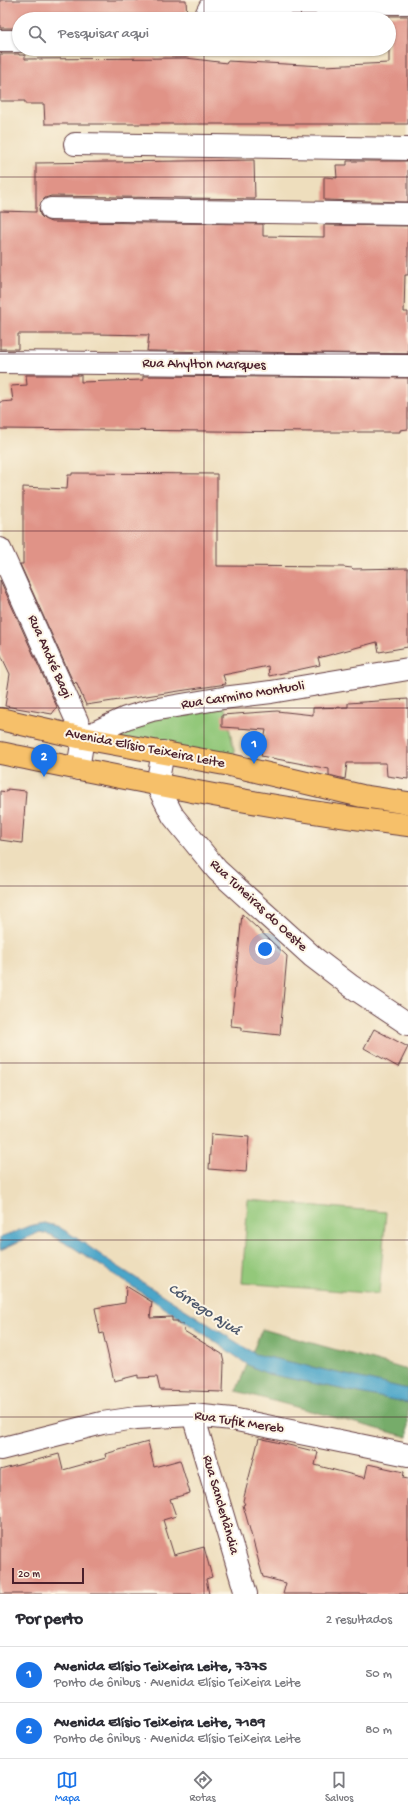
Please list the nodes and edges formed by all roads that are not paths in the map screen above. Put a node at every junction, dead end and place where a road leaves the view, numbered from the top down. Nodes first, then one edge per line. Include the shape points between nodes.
1 (408, 3) edge
2 (208, 12) edge
3 (0, 41) edge
4 (12, 41) edge
5 (75, 144) dead end
6 (408, 149) edge
7 (51, 209) dead end
8 (408, 214) edge
9 (0, 362) edge
10 (408, 366) edge
11 (0, 549) edge
12 (408, 669) edge
13 (0, 719) edge
14 (83, 738) junction
15 (163, 752) junction
16 (0, 753) edge
17 (78, 769) junction
18 (157, 786) junction
19 (408, 803) edge
20 (408, 825) edge
21 (408, 1024) edge
22 (193, 1415) junction
23 (0, 1449) edge
24 (408, 1455) edge
25 (246, 1594) edge

1 - 2 street via 218,3 210,7
3 - 4 street
5 - 6 street
7 - 8 street
9 - 10 street, Rua Ahylton Marques
11 - 14 street, Rua André Bagi
12 - 14 street, Rua Carmino Montuoli via 152,710 126,718
13 - 14 main road, Avenida Elísio Teixeira Leite
14 - 15 main road, Avenida Elísio Teixeira Leite
14 - 17 street, Rua André Bagi
15 - 18 street
15 - 19 main road, Avenida Elísio Teixeira Leite via 230,764 362,796
16 - 17 main road
17 - 18 main road
18 - 20 main road
18 - 21 street, Rua Tuneiras do Oeste via 173,816 217,870 313,956 351,986
22 - 23 street, Rua Tufik Mereb via 102,1423
22 - 24 street, Rua Tufik Mereb via 232,1419
22 - 25 street, Rua Sanclerlândia

